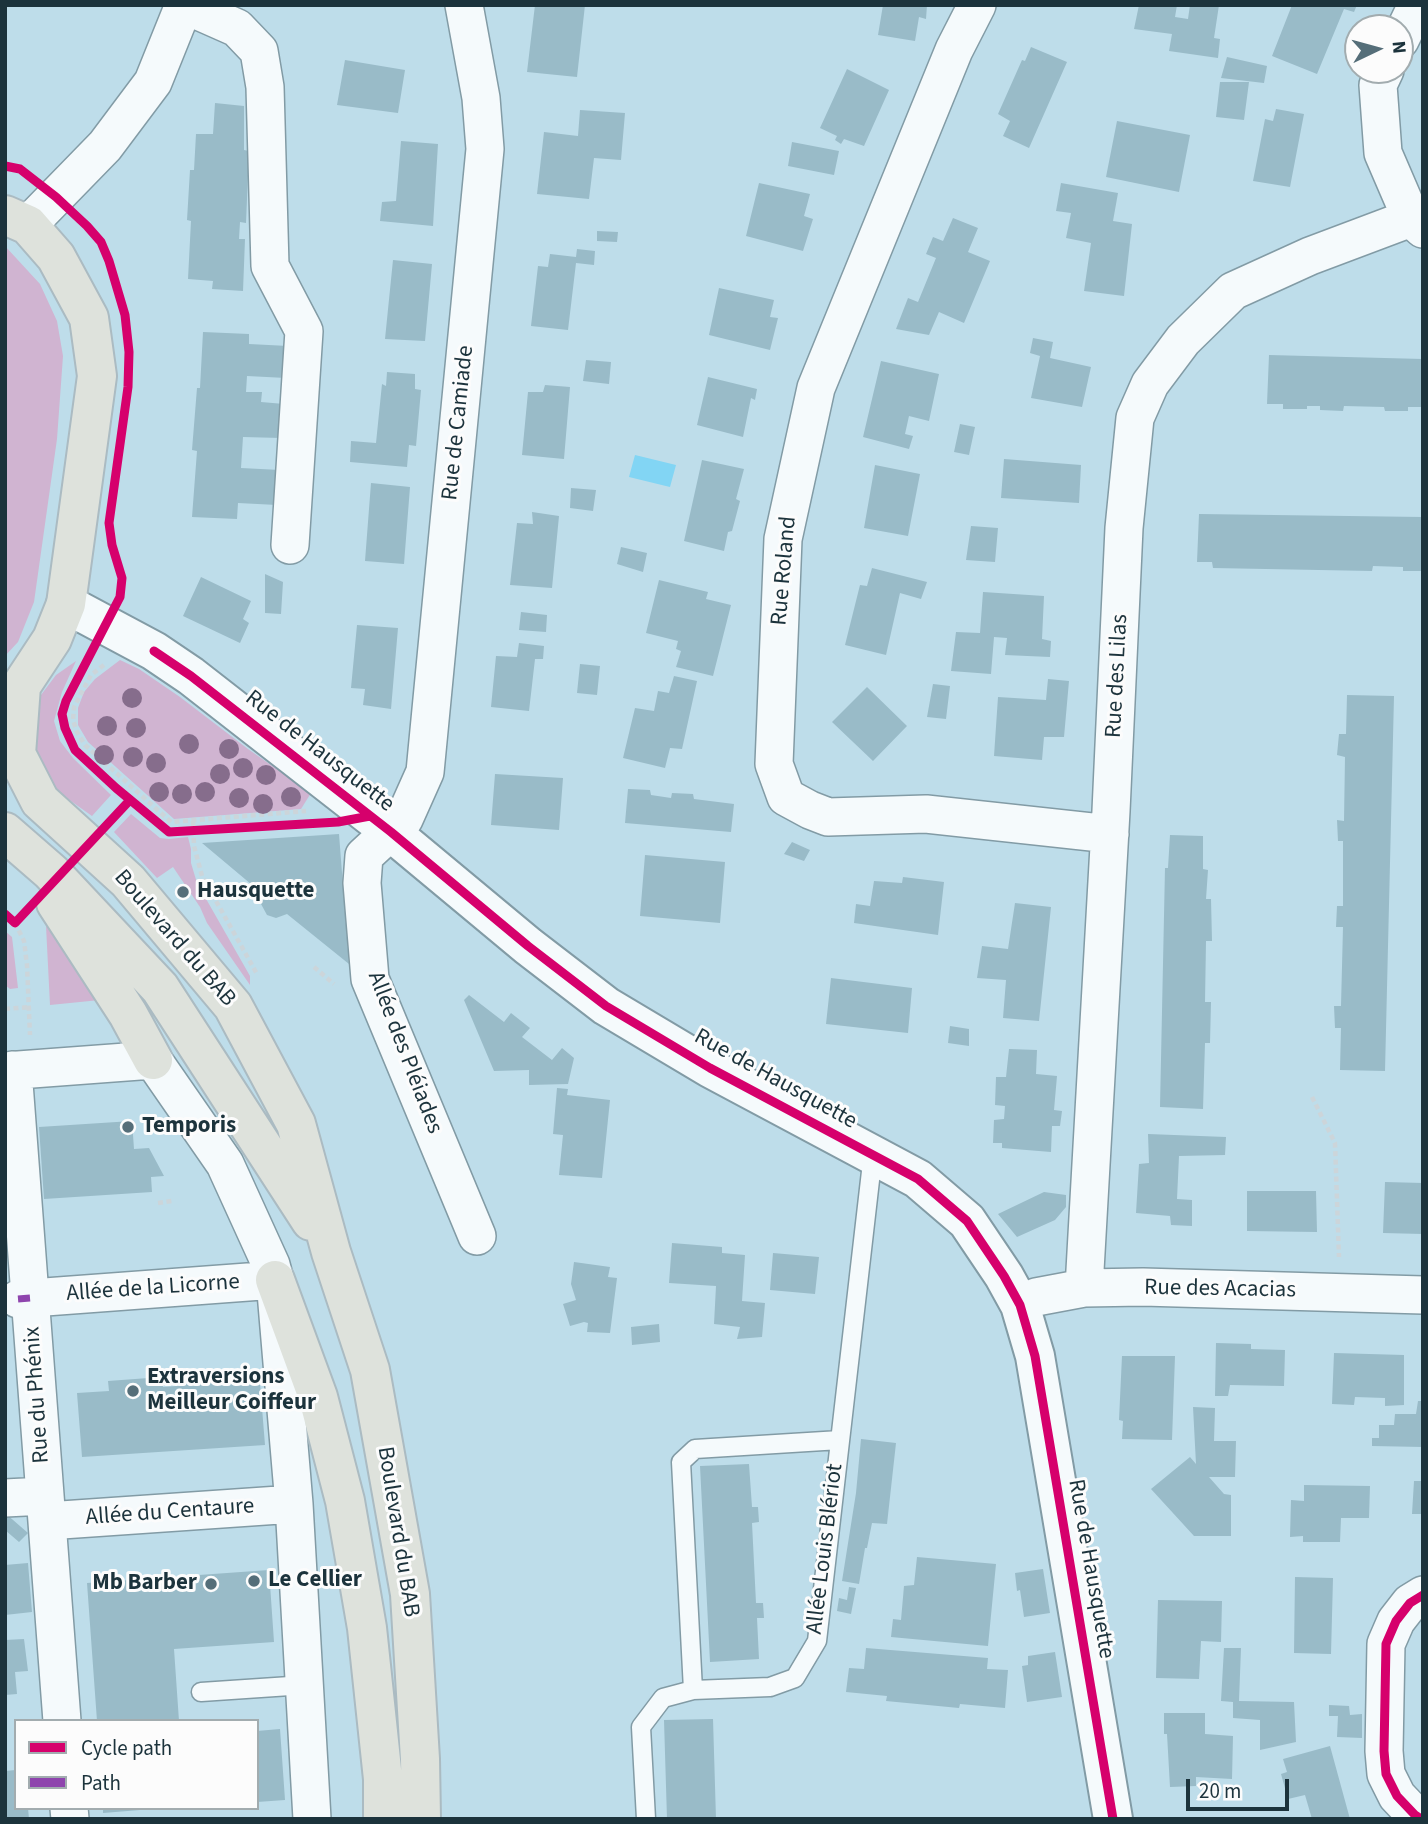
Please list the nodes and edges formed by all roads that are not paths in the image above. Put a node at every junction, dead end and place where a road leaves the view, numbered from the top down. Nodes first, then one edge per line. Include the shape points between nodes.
1 (185, 5) edge
2 (464, 5) edge
3 (976, 5) edge
4 (1378, 84) edge
5 (17, 220) edge
6 (1417, 223) edge
7 (290, 545) dead end
8 (65, 604) junction
9 (13, 693) edge
10 (391, 832) junction
11 (1110, 834) junction
12 (10, 836) edge
13 (153, 1060) junction
14 (9, 1070) edge
15 (873, 1154) junction
16 (477, 1236) dead end
17 (331, 1252) junction
18 (275, 1280) junction
19 (1084, 1289) junction
20 (1423, 1295) edge
21 (24, 1298) junction
22 (1020, 1305) junction
23 (840, 1440) junction
24 (5, 1498) edge
25 (294, 1504) junction
26 (46, 1509) junction
27 (1423, 1595) edge
28 (305, 1685) junction
29 (693, 1690) junction
30 (201, 1692) dead end
31 (62, 1719) edge
32 (312, 1819) edge
33 (383, 1819) edge
34 (421, 1819) edge
35 (646, 1819) edge
36 (1113, 1819) edge
37 (1421, 1819) edge

1 - 5 street via 153,82 105,146
1 - 7 street via 237,28 259,51 265,87 270,266 304,331
2 - 10 street, Rue de Camiade via 485,149 425,772 404,819
3 - 11 street, Rue Roland via 816,388 783,539 774,764 786,797 828,817 926,814
4 - 6 street via 1383,153
5 - 8 main road via 56,257 89,318 97,376
6 - 11 street, Rue des Lilas via 1310,256 1233,291 1183,340 1150,384 1135,418 1124,528
8 - 9 main road via 52,639
8 - 10 street, Rue de Hausquette via 144,645 191,676
9 - 17 main road, Boulevard du BAB via 16,754 40,802 128,881 233,1006 296,1124
10 - 15 street, Rue de Hausquette via 606,1006 710,1068
10 - 16 street, Allée des Pléiades via 364,856 370,979
11 - 19 street, Rue des Lilas
12 - 13 main road via 128,1014
12 - 17 main road, Boulevard du BAB via 51,872 160,988
13 - 14 street
13 - 18 street via 225,1164
14 - 21 street, Rue du Phénix
15 - 22 street, Rue de Hausquette via 918,1179 967,1222
15 - 23 lane, Allée Louis Blériot
17 - 34 main road, Boulevard du BAB via 370,1370 410,1594
18 - 21 street, Allée de la Licorne
18 - 25 street
18 - 33 main road via 318,1397 345,1501 367,1628
19 - 20 street, Rue des Acacias
19 - 22 street, Rue des Acacias via 1036,1297
21 - 26 street, Rue du Phénix
22 - 36 street, Rue de Hausquette via 1035,1356
23 - 29 lane, Allée Louis Blériot via 817,1641 795,1678 770,1687
23 - 29 lane via 695,1449 681,1462
24 - 26 street, Allée du Centaure
25 - 26 street, Allée du Centaure
25 - 28 street
26 - 31 street, Rue du Phénix
27 - 37 street via 1410,1602 1386,1644 1384,1751 1386,1774 1397,1796
28 - 30 lane
28 - 32 street
29 - 35 lane, Allée Louis Blériot via 663,1698 641,1727

